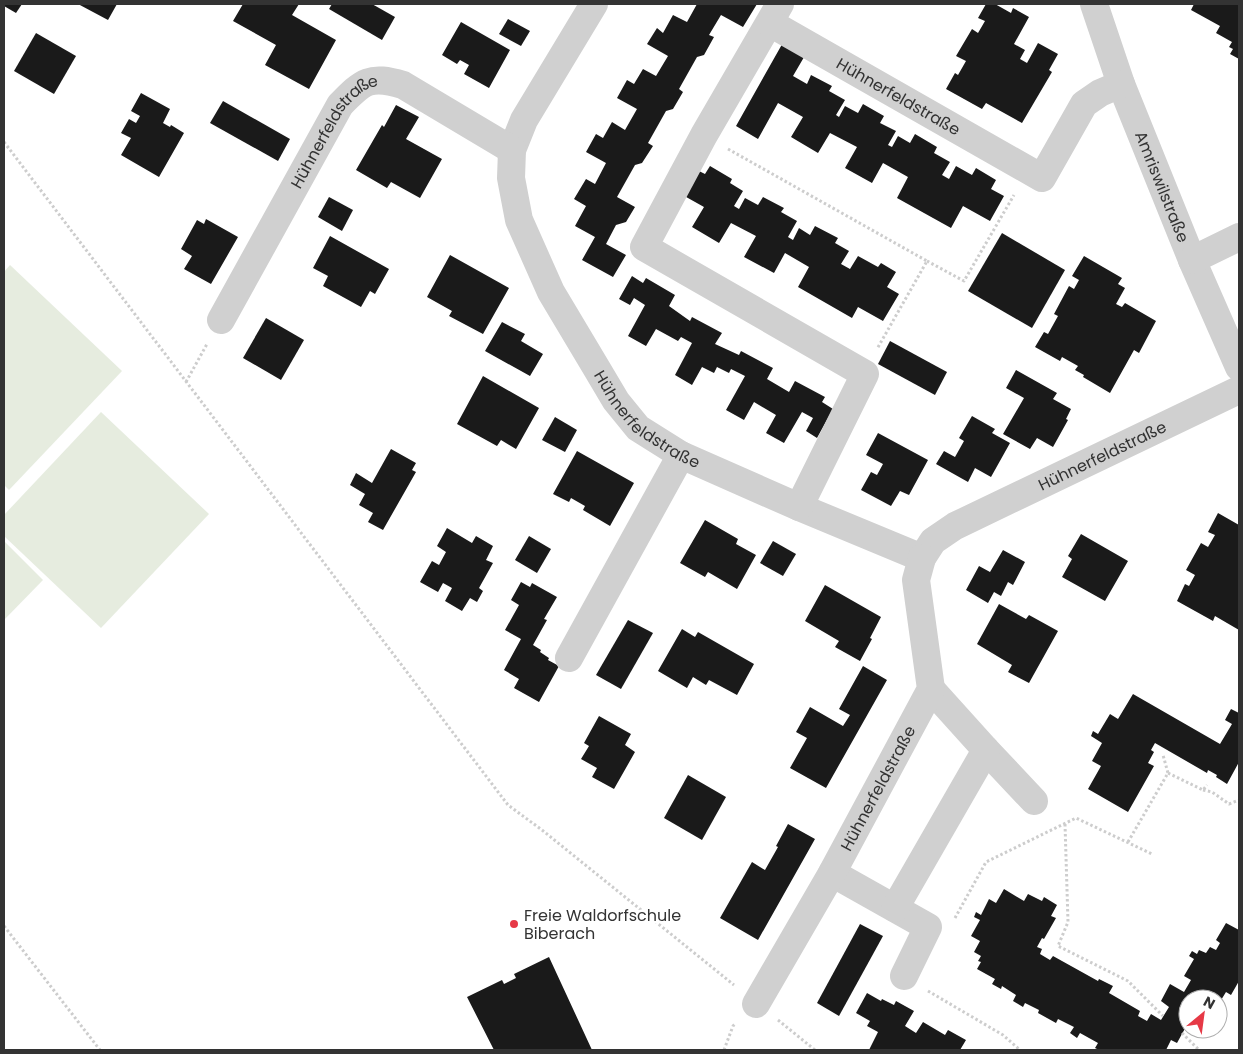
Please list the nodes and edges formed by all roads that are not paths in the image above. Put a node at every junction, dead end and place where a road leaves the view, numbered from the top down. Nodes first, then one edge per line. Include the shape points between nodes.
1 (594, 4) edge
2 (1094, 4) edge
3 (775, 13) edge
4 (1120, 84) junction
5 (512, 150) junction
6 (1239, 237) edge
7 (1192, 260) junction
8 (221, 320) road end
9 (1239, 367) edge
10 (1239, 390) edge
11 (681, 455) junction
12 (799, 507) junction
13 (922, 558) junction
14 (568, 658) dead end
15 (931, 689) junction
16 (986, 750) junction
17 (1034, 801) dead end
18 (832, 873) junction
19 (895, 908) junction
20 (904, 976) road end
21 (756, 1004) road end

1 - 5 street, Hühnerfeldstraße via 524,120
2 - 4 street, Amriswilstraße
3 - 4 street, Hühnerfeldstraße via 1042,178 1084,104 1100,92
3 - 12 street, Hühnerfeldstraße via 644,247 865,374
4 - 7 street, Amriswilstraße
5 - 8 street, Hühnerfeldstraße via 403,85 371,80 357,87 340,105
5 - 11 street, Hühnerfeldstraße via 511,178 519,220 551,292 616,400 638,428
6 - 7 street
7 - 9 street, Amriswilstraße
10 - 13 street, Hühnerfeldstraße via 955,526 933,541
11 - 12 street, Hühnerfeldstraße
11 - 14 street
12 - 13 street, Hühnerfeldstraße
13 - 15 street, Hühnerfeldstraße via 916,580
15 - 16 street
15 - 18 street, Hühnerfeldstraße
16 - 17 street
16 - 19 street
18 - 19 street
18 - 21 street, Hühnerfeldstraße
19 - 20 street via 928,927

